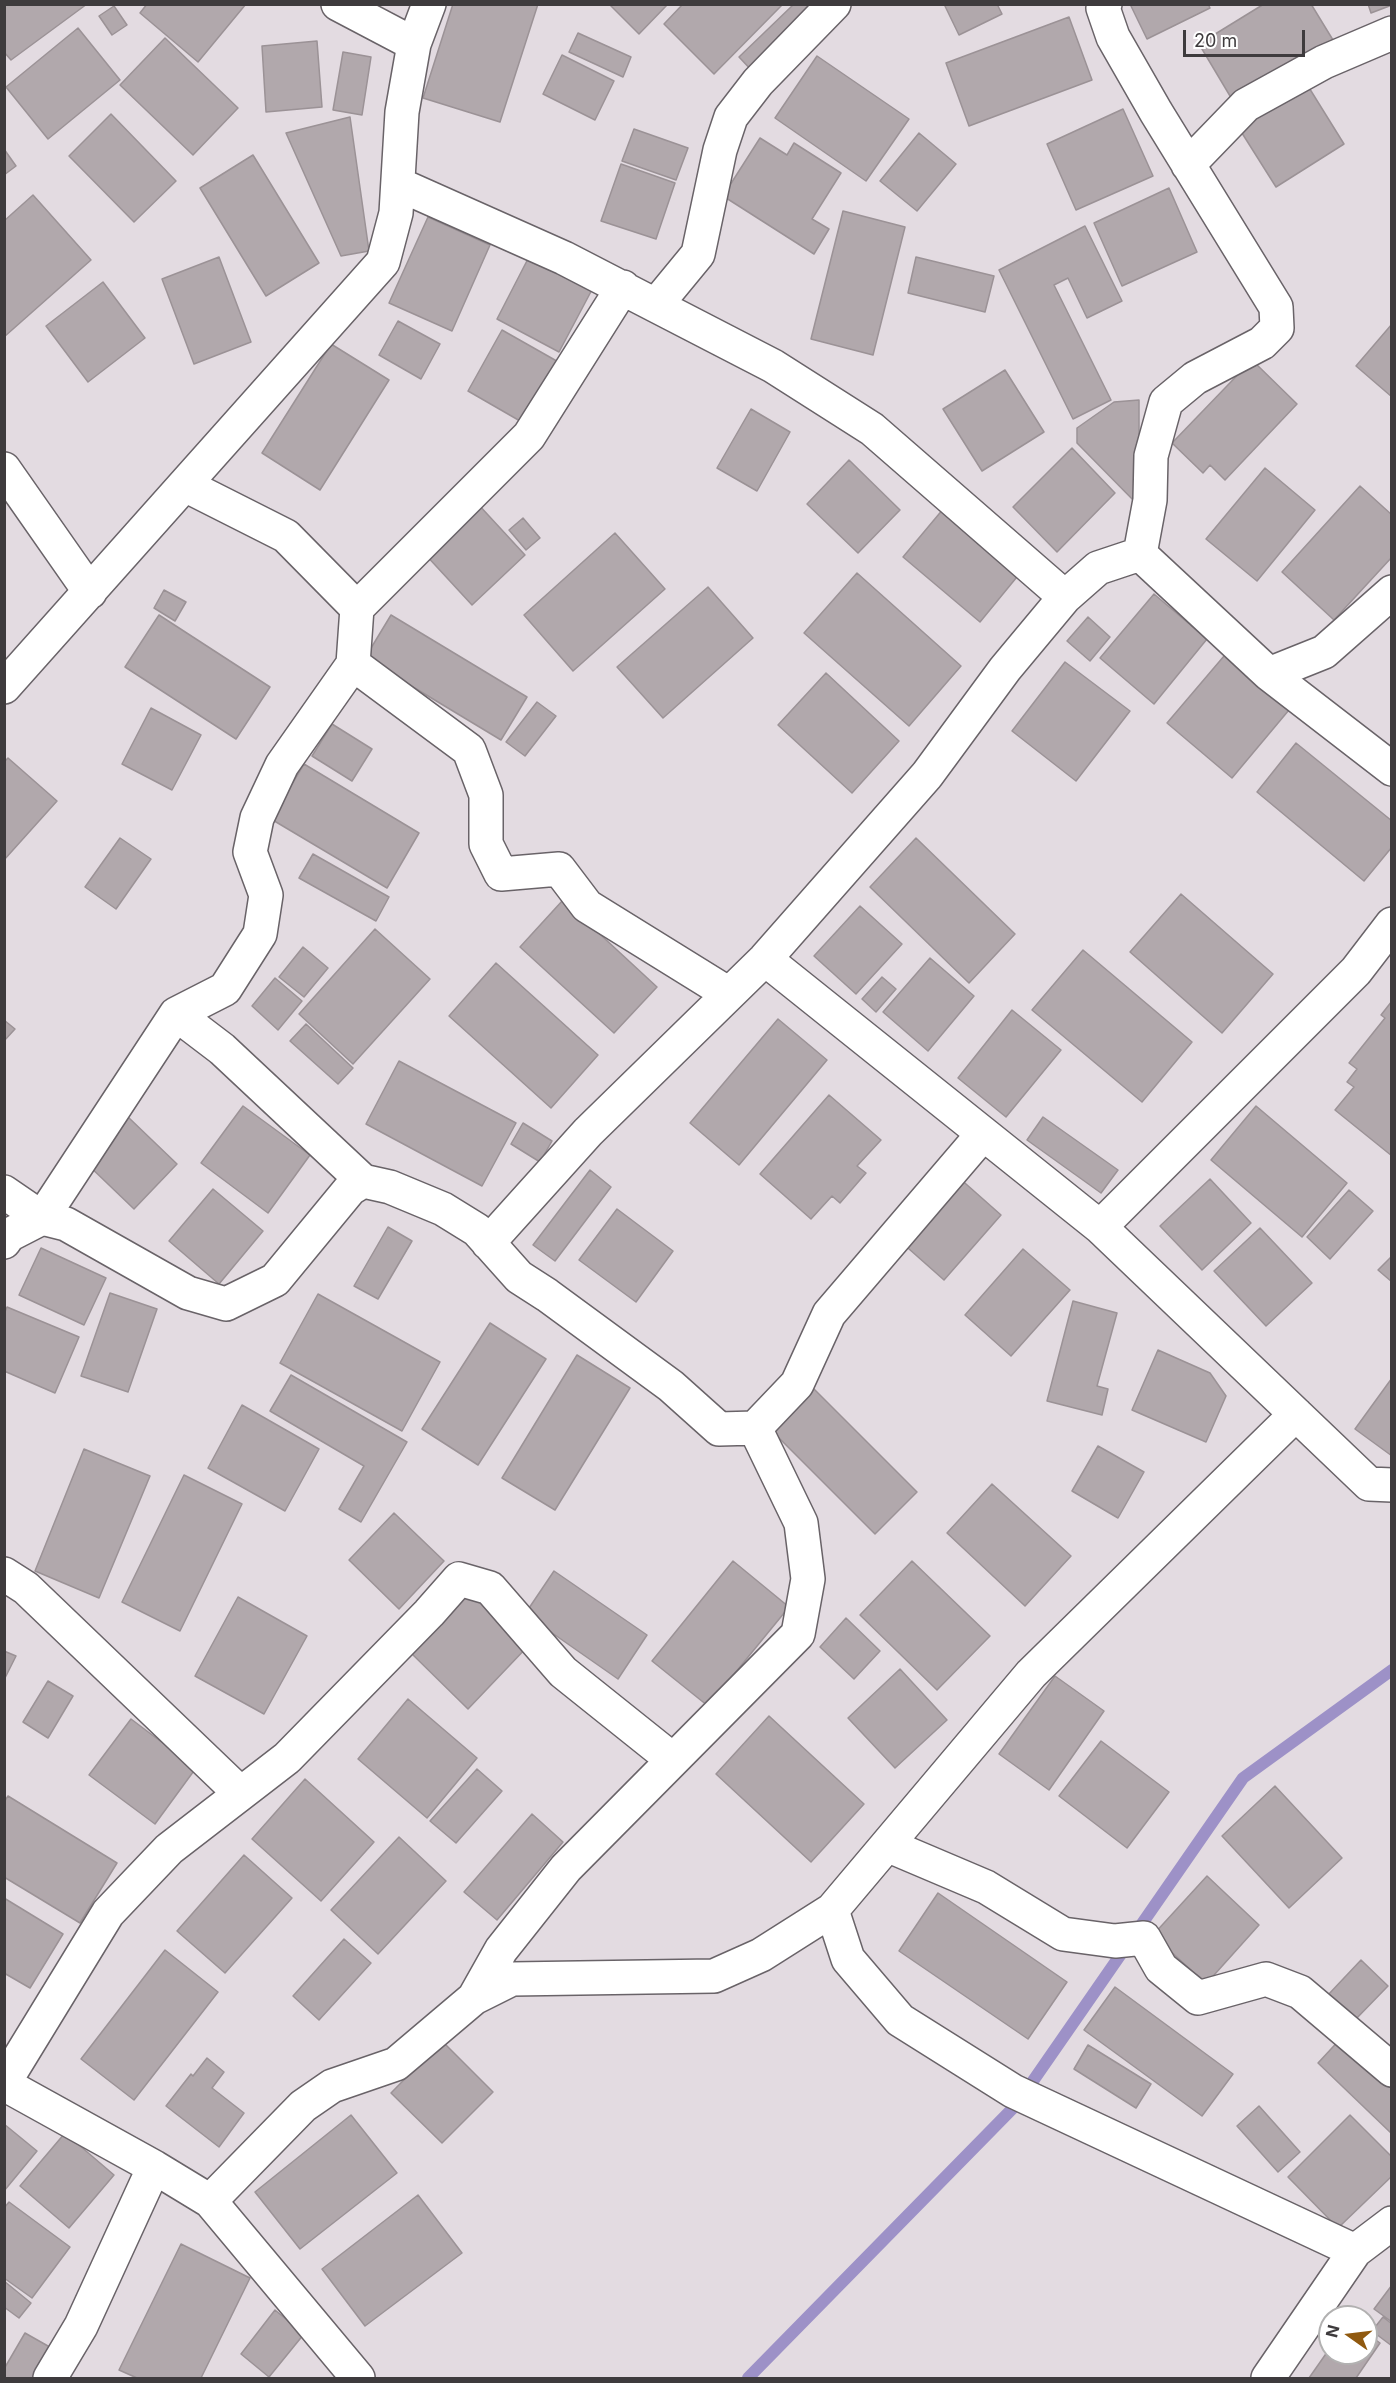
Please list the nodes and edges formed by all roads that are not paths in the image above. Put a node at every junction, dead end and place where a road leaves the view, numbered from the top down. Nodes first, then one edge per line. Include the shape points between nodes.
1 (338, 4) edge
2 (429, 4) edge
3 (834, 4) edge
4 (1105, 4) edge
5 (1392, 33) edge
6 (414, 44) junction
7 (1188, 165) junction
8 (398, 184) junction
9 (623, 287) junction
10 (656, 305) junction
11 (4, 469) edge
12 (185, 485) junction
13 (1140, 554) junction
14 (90, 592) junction
15 (1392, 592) edge
16 (1065, 597) junction
17 (357, 608) junction
18 (353, 664) junction
19 (1269, 674) junction
20 (4, 687) edge
21 (1392, 769) edge
22 (1392, 924) edge
23 (765, 959) junction
24 (729, 994) junction
25 (176, 1014) junction
26 (983, 1134) junction
27 (363, 1180) junction
28 (4, 1192) edge
29 (42, 1218) junction
30 (1100, 1227) junction
31 (4, 1242) edge
32 (488, 1243) junction
33 (1296, 1414) junction
34 (755, 1428) junction
35 (1392, 1485) edge
36 (4, 1574) edge
37 (674, 1760) junction
38 (240, 1793) junction
39 (887, 1845) junction
40 (832, 1910) junction
41 (474, 1998) junction
42 (1392, 2070) edge
43 (4, 2084) edge
44 (154, 2167) junction
45 (210, 2201) junction
46 (1392, 2223) edge
47 (1355, 2251) junction
48 (50, 2379) edge
49 (358, 2379) edge
50 (1268, 2379) edge

1 - 6 street
2 - 6 street
3 - 10 street via 758,82 731,117 698,254
4 - 7 street via 1113,37
5 - 7 street via 1324,62 1246,105
6 - 8 street via 402,112
7 - 13 street via 1276,307 1277,328 1262,343 1195,378 1166,402 1151,456 1150,500
8 - 9 street
8 - 12 street via 396,213 383,262
9 - 10 street
9 - 17 street via 529,436
10 - 16 street via 773,366 872,429
11 - 14 street
12 - 14 street
12 - 17 street via 286,536
13 - 16 street via 1098,568
13 - 19 street
14 - 20 street
15 - 19 street via 1324,652
16 - 23 street via 1005,669 927,775
17 - 18 street
18 - 24 street via 470,750 486,795 486,844 501,874 559,869 587,906
18 - 25 street via 282,765 257,818 250,852 266,895 260,934 225,989
19 - 21 street
22 - 30 street via 1356,971
23 - 24 street
23 - 26 street
24 - 32 street via 588,1132
25 - 27 street via 222,1049
25 - 29 street
26 - 30 street
26 - 34 street via 829,1314 797,1384
27 - 29 street via 350,1189 274,1280 226,1304 188,1293 66,1224
27 - 32 street via 390,1186 443,1209 477,1230
28 - 29 street
29 - 31 street via 9,1235
30 - 33 street
32 - 34 street via 519,1277 671,1386 719,1429
33 - 35 street via 1369,1484
33 - 39 street via 1031,1674
34 - 37 street via 801,1523 808,1580 798,1634
36 - 38 street via 26,1588
37 - 38 street via 563,1671 490,1588 459,1579 287,1758
37 - 41 street via 566,1868 501,1950
38 - 43 street via 169,1849 108,1913
39 - 40 street
39 - 42 street via 986,1887 1063,1934 1114,1941 1144,1938 1161,1968 1198,1998 1266,1979 1300,1992
40 - 41 street via 761,1955 714,1976 512,1979
40 - 47 street via 848,1959 900,2020 1013,2091
41 - 45 street via 396,2064 332,2086 303,2106
43 - 44 street
44 - 45 street
44 - 48 street via 81,2326
45 - 49 street
46 - 47 street
47 - 50 street

